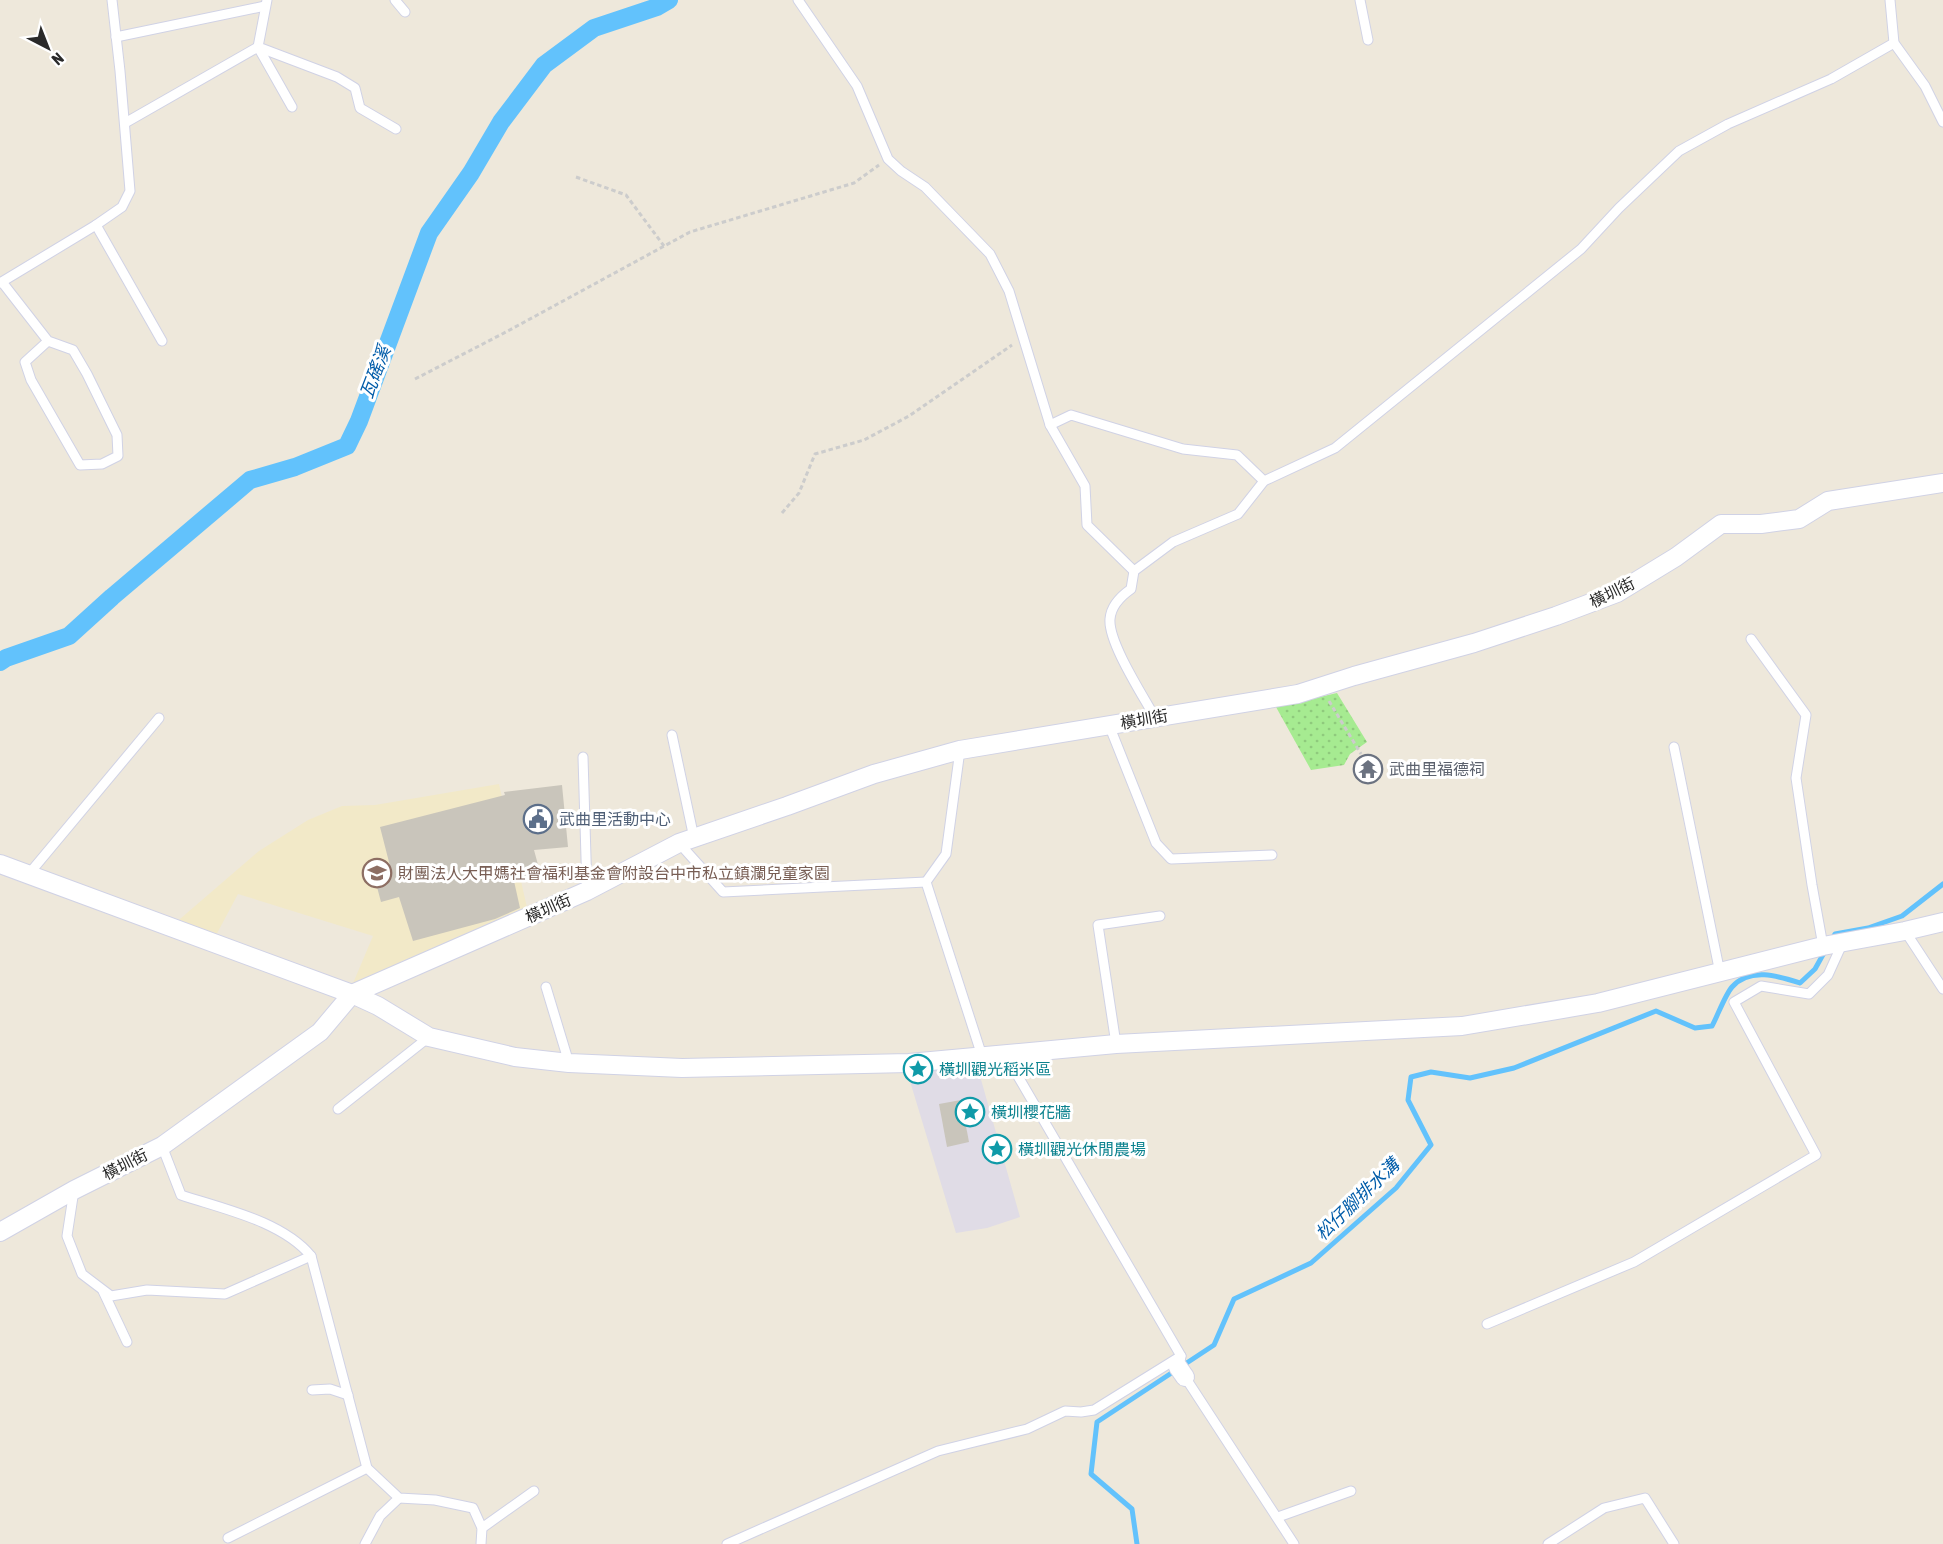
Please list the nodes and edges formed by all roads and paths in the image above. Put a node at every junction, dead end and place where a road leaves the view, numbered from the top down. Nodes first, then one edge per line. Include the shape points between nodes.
1 (112, 0) edge
2 (395, 0) edge
3 (798, 0) edge
4 (1360, 0) edge
5 (1890, 0) edge
6 (266, 3) edge
7 (405, 12) dead end
8 (116, 37) junction
9 (1368, 40) dead end
10 (1893, 43) junction
11 (258, 47) junction
12 (292, 107) dead end
13 (1943, 122) edge
14 (125, 123) junction
15 (396, 129) dead end
16 (888, 159) junction
17 (576, 177) dead end
18 (96, 225) junction
19 (664, 246) junction
20 (1, 282) edge
21 (1023, 337) junction
22 (48, 340) junction
23 (162, 341) dead end
24 (415, 379) dead end
25 (1050, 425) junction
26 (1264, 481) junction
27 (1943, 483) edge
28 (782, 513) dead end
29 (1134, 571) junction
30 (1751, 639) dead end
31 (1320, 686) junction
32 (1154, 717) junction
33 (159, 718) dead end
34 (1109, 725) junction
35 (672, 735) dead end
36 (1674, 747) dead end
37 (960, 750) junction
38 (1361, 754) dead end
39 (583, 757) dead end
40 (687, 840) junction
41 (1272, 855) dead end
42 (0, 864) edge
43 (27, 876) junction
44 (926, 882) junction
45 (587, 891) junction
46 (1161, 916) dead end
47 (1943, 922) edge
48 (1905, 931) junction
49 (1843, 942) junction
50 (1823, 945) junction
51 (1720, 973) junction
52 (546, 987) dead end
53 (1943, 989) edge
54 (352, 994) junction
55 (429, 1037) junction
56 (1116, 1044) junction
57 (1005, 1054) junction
58 (982, 1056) junction
59 (569, 1064) junction
60 (338, 1109) dead end
61 (162, 1146) junction
62 (74, 1190) junction
63 (0, 1232) edge
64 (311, 1256) junction
65 (102, 1289) junction
66 (1487, 1324) dead end
67 (127, 1342) dead end
68 (1182, 1367) junction
69 (312, 1390) dead end
70 (348, 1395) junction
71 (367, 1468) junction
72 (534, 1491) dead end
73 (1351, 1491) dead end
74 (399, 1498) junction
75 (1278, 1517) junction
76 (482, 1528) junction
77 (228, 1538) dead end
78 (365, 1544) edge
79 (481, 1544) edge
80 (727, 1544) edge
81 (1294, 1544) edge
82 (1548, 1544) edge
83 (1674, 1544) edge

1 - 8 lane
2 - 7 lane
3 - 16 lane via 857,86
4 - 9 lane
5 - 10 lane
6 - 8 lane
6 - 11 lane
8 - 14 lane
10 - 13 lane via 1925,86
10 - 26 lane via 1831,79 1728,124 1679,151 1581,249 1335,448
11 - 12 lane
11 - 14 lane
11 - 15 lane via 337,77 355,88 360,108
14 - 18 lane via 130,191 122,207
16 - 19 path via 854,183 690,232
16 - 21 lane via 925,187 990,254 1009,291
17 - 19 path via 626,195
18 - 20 lane
18 - 23 lane
19 - 24 path
20 - 22 lane
21 - 25 lane
21 - 28 path via 909,416 864,440 815,454 799,493
22 - 22 lane via 73,350 117,435 118,456 102,465 80,465 31,380 25,362
25 - 26 lane via 1071,415 1183,449 1237,455
25 - 29 lane via 1085,486 1087,525
26 - 29 lane via 1238,514 1173,542
27 - 31 street, 橫圳街 via 1828,501 1799,519 1722,524 1617,593 1474,643
29 - 32 lane via 1131,589 1120,597 1110,617 1111,634
30 - 50 lane via 1806,715 1796,778
31 - 32 street, 橫圳街 via 1298,694
31 - 38 path
32 - 34 street, 橫圳街
33 - 43 lane
34 - 37 street, 橫圳街
34 - 41 lane via 1156,843 1171,860
35 - 40 lane
36 - 51 lane
37 - 40 street, 橫圳街 via 873,774
37 - 44 lane via 946,854
39 - 45 lane
40 - 44 lane via 723,892
40 - 45 street, 橫圳街
42 - 43 street
43 - 54 street
44 - 58 lane
45 - 54 street, 橫圳街
46 - 56 lane via 1098,925
47 - 48 street
48 - 49 street
48 - 53 lane
49 - 50 street
49 - 66 lane via 1828,975 1809,994 1761,986 1734,1002 1816,1155 1634,1262
50 - 51 street
51 - 56 street via 1598,1003 1462,1026
52 - 59 lane
54 - 55 street
54 - 61 street, 橫圳街 via 320,1032
55 - 59 street via 515,1057
55 - 60 lane
56 - 57 street
57 - 58 street
57 - 68 lane
58 - 59 street via 694,1068
61 - 62 street, 橫圳街
61 - 64 lane via 181,1195 260,1221 301,1243
62 - 63 street, 橫圳街
62 - 65 lane via 67,1236 82,1274
64 - 65 lane via 225,1294 147,1290 111,1296
64 - 70 lane
65 - 67 lane
68 - 75 lane
68 - 80 lane via 1094,1410 1065,1411 1027,1429 938,1451
69 - 70 lane via 330,1389
70 - 71 lane
71 - 74 lane
71 - 77 lane
72 - 76 lane
73 - 75 lane
74 - 76 lane via 473,1508
74 - 78 lane via 380,1516
75 - 81 lane
76 - 79 lane
82 - 83 lane via 1604,1508 1645,1498

